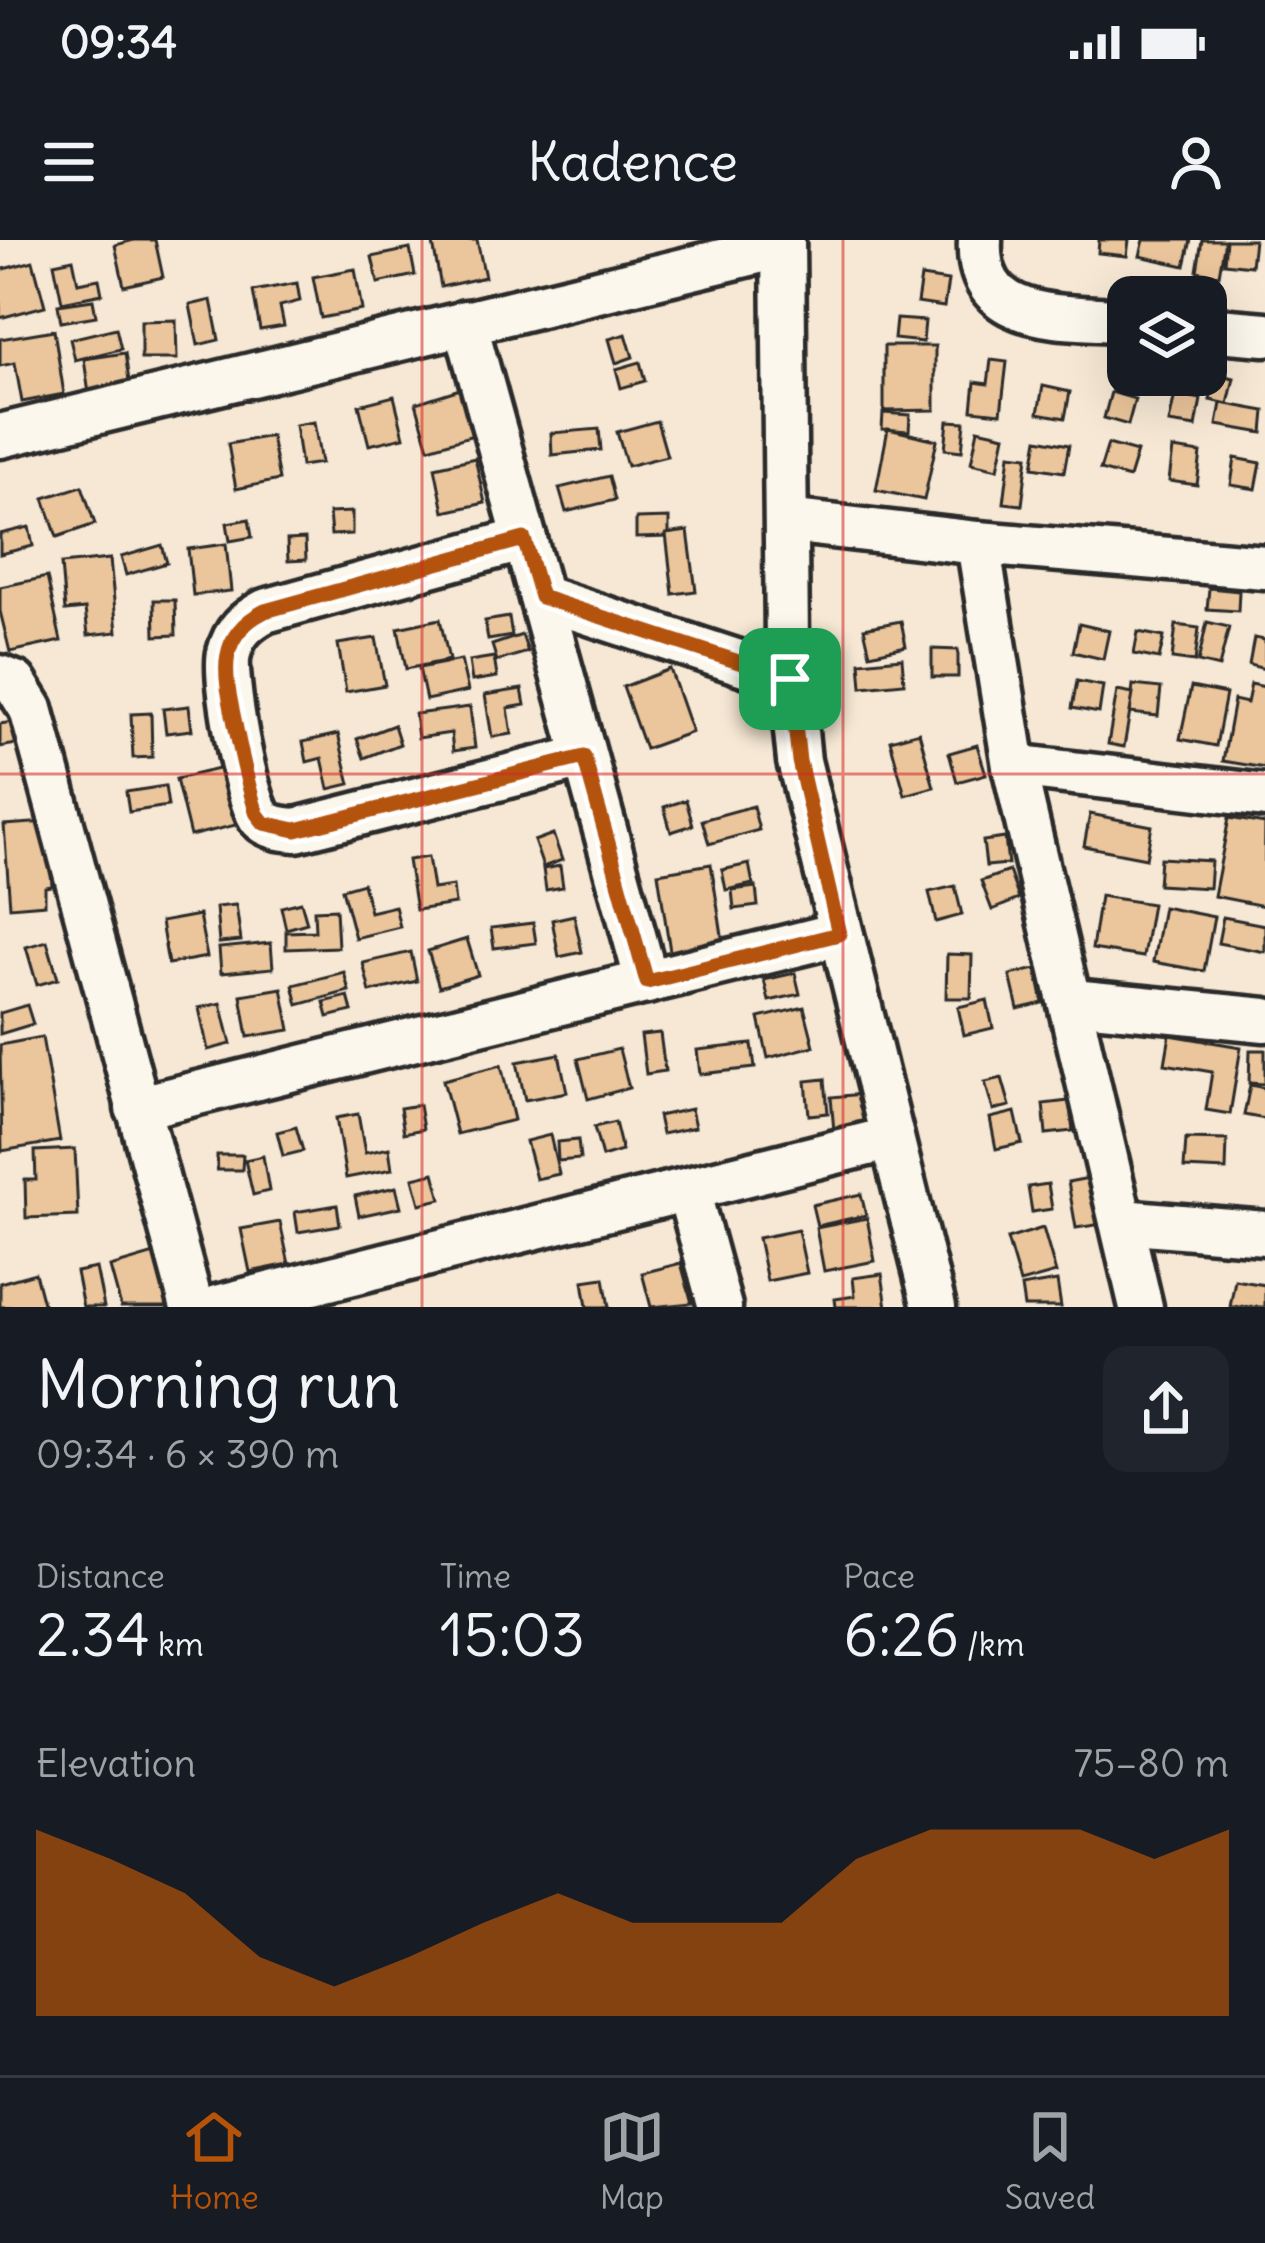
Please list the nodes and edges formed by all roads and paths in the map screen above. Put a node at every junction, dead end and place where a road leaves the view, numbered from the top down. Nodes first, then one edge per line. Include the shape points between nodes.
1 (980, 240) edge
2 (783, 243) edge
3 (1107, 319) edge
4 (465, 322) junction
5 (1227, 330) edge
6 (1265, 334) edge
7 (0, 436) edge
8 (787, 521) junction
9 (524, 539) junction
10 (978, 543) junction
11 (1265, 567) edge
12 (541, 597) junction
13 (0, 677) edge
14 (790, 679) junction
15 (584, 757) junction
16 (1014, 766) junction
17 (1265, 796) edge
18 (839, 934) junction
19 (647, 982) junction
20 (1072, 1001) junction
21 (1265, 1020) edge
22 (136, 1108) junction
23 (892, 1138) junction
24 (688, 1190) junction
25 (1121, 1221) junction
26 (1265, 1233) edge
27 (192, 1307) edge
28 (217, 1307) edge
29 (720, 1307) edge
30 (934, 1307) edge
31 (1142, 1307) edge

1 - 3 street via 981,274 1006,303
2 - 4 street
2 - 8 street
4 - 7 street
4 - 9 street
5 - 6 street
8 - 10 street
8 - 14 street
9 - 12 street
9 - 15 street via 265,611 243,625 225,671 247,782 264,823 296,830
10 - 11 street
10 - 16 street
12 - 14 street
12 - 15 street
13 - 22 street via 15,683 31,709
14 - 18 street via 799,761
15 - 19 street
16 - 17 street
16 - 20 street
18 - 19 street
18 - 23 street
19 - 22 street
20 - 21 street
20 - 25 street
22 - 27 street
23 - 24 street
23 - 30 street
24 - 28 street
24 - 29 street
25 - 26 street
25 - 31 street

